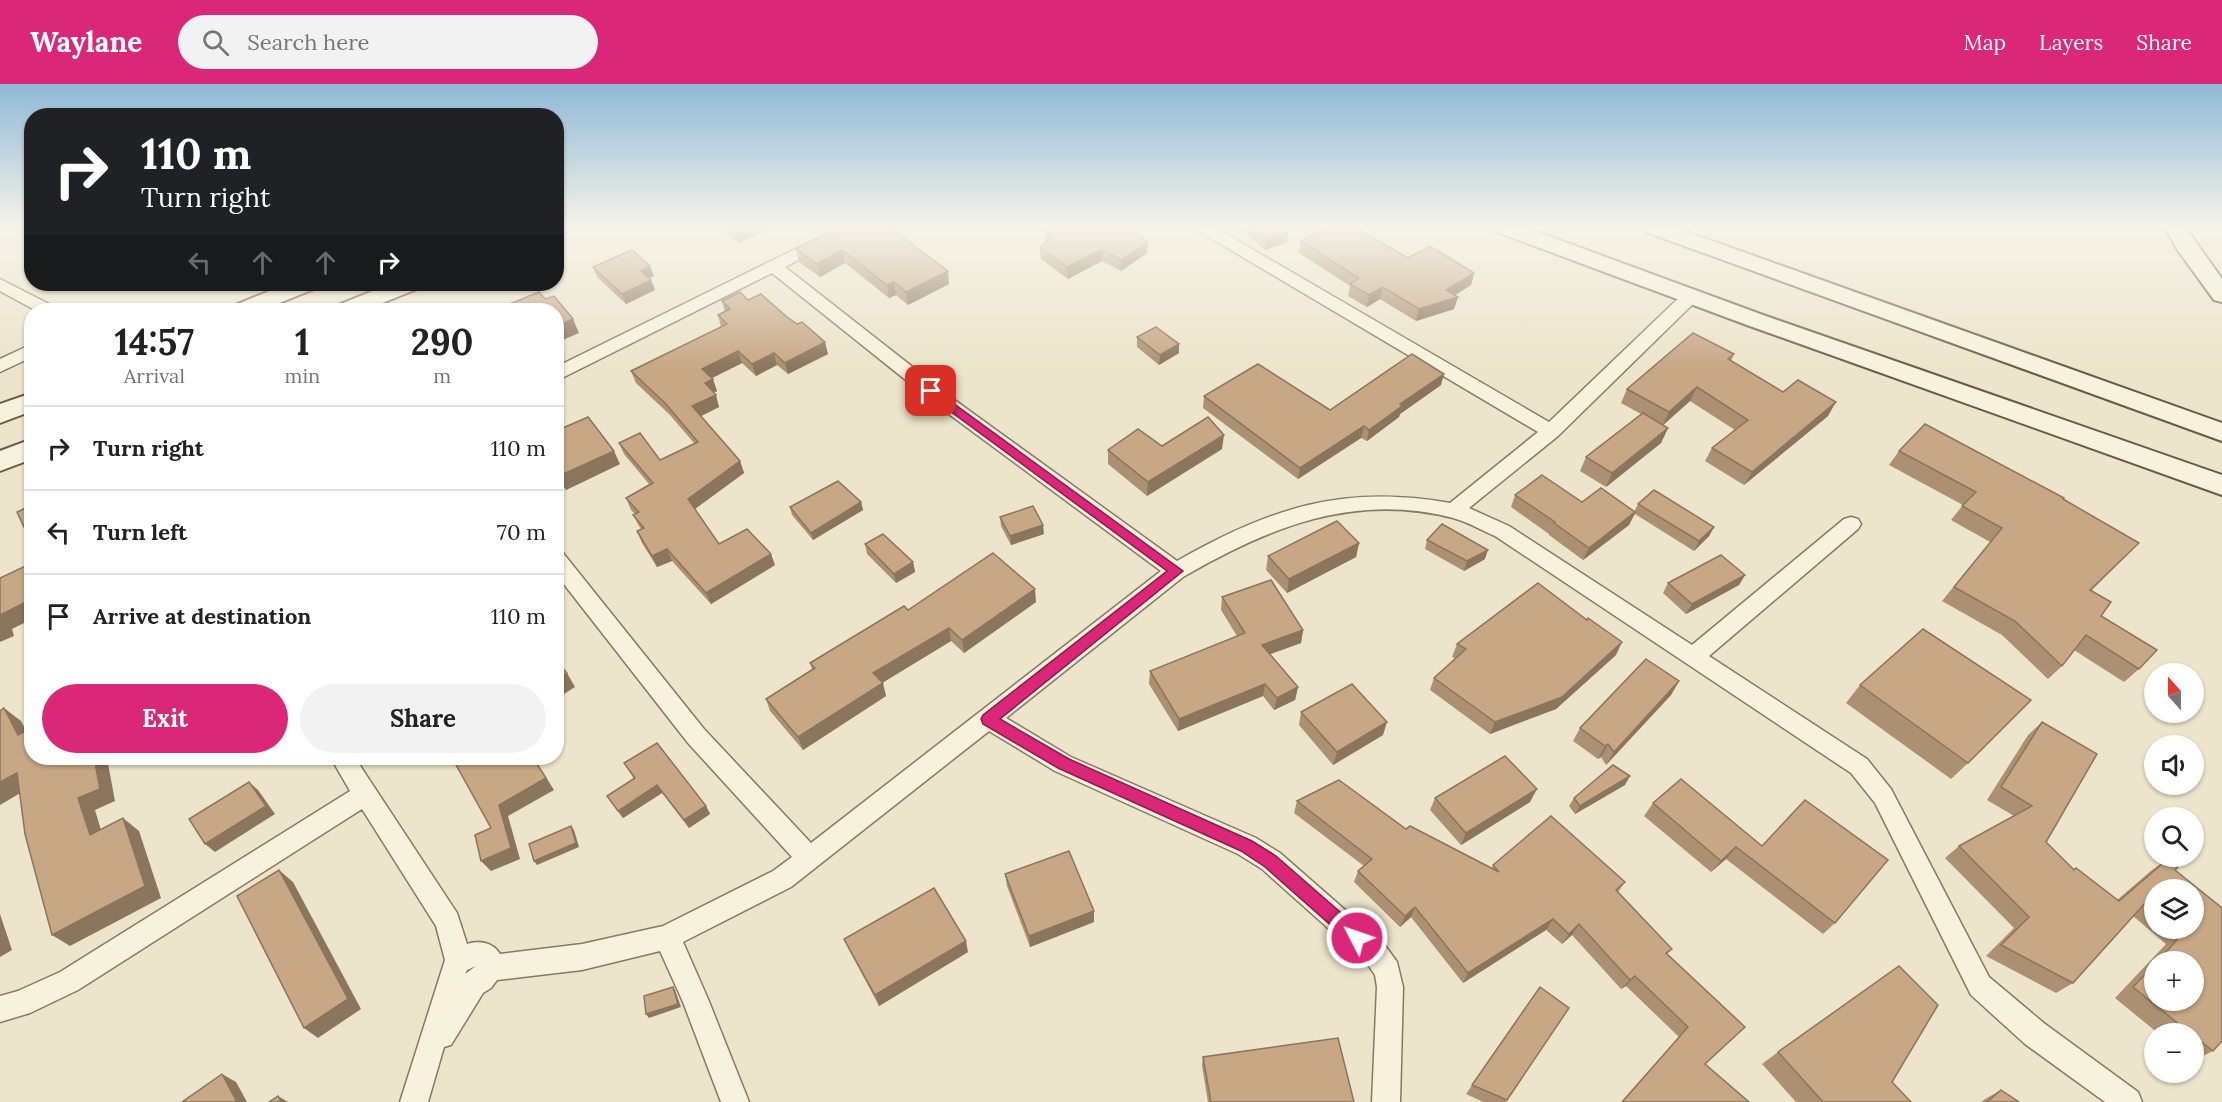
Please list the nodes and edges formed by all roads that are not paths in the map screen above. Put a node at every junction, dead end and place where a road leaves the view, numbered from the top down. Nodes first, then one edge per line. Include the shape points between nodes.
1 (753, 275) edge
2 (784, 275) edge
3 (1285, 275) edge
4 (1636, 275) edge
5 (1788, 275) edge
6 (2206, 275) edge
7 (0, 284) edge
8 (289, 291) edge
9 (392, 291) edge
10 (1692, 295) junction
11 (2222, 295) edge
12 (34, 303) edge
13 (260, 303) edge
14 (363, 303) edge
15 (24, 354) edge
16 (0, 366) edge
17 (564, 371) edge
18 (24, 404) edge
19 (0, 414) edge
20 (1551, 431) junction
21 (2222, 432) edge
22 (24, 452) edge
23 (0, 462) edge
24 (2222, 485) edge
25 (1454, 510) junction
26 (1851, 524) dead end
27 (564, 569) edge
28 (1176, 571) junction
29 (1692, 658) junction
30 (988, 719) junction
31 (346, 765) edge
32 (364, 795) junction
33 (810, 859) junction
34 (667, 938) junction
35 (469, 968) junction
36 (0, 1009) edge
37 (414, 1102) edge
38 (735, 1102) edge
39 (1386, 1102) edge
40 (2128, 1102) edge

1 - 17 street
2 - 28 street via 949,405
3 - 20 street
4 - 10 street
5 - 21 street
6 - 11 street
7 - 12 street
8 - 13 street
9 - 14 street
10 - 20 street
10 - 24 street
15 - 16 street
18 - 19 street
20 - 25 street
22 - 23 street
25 - 28 street via 1405,501 1371,500 1320,507 1264,524
25 - 29 street via 1502,531
26 - 29 street
27 - 33 street via 696,736
28 - 30 street
29 - 40 street via 1859,766 1883,796 1980,986 2035,1034
30 - 33 street
30 - 39 street via 1063,764 1247,846 1270,861 1375,953 1388,970 1390,987
31 - 32 street
32 - 35 street via 448,922
32 - 36 street via 69,981 21,1004
33 - 34 street via 782,879
34 - 35 street via 582,957
34 - 38 street
35 - 37 street via 430,1053

